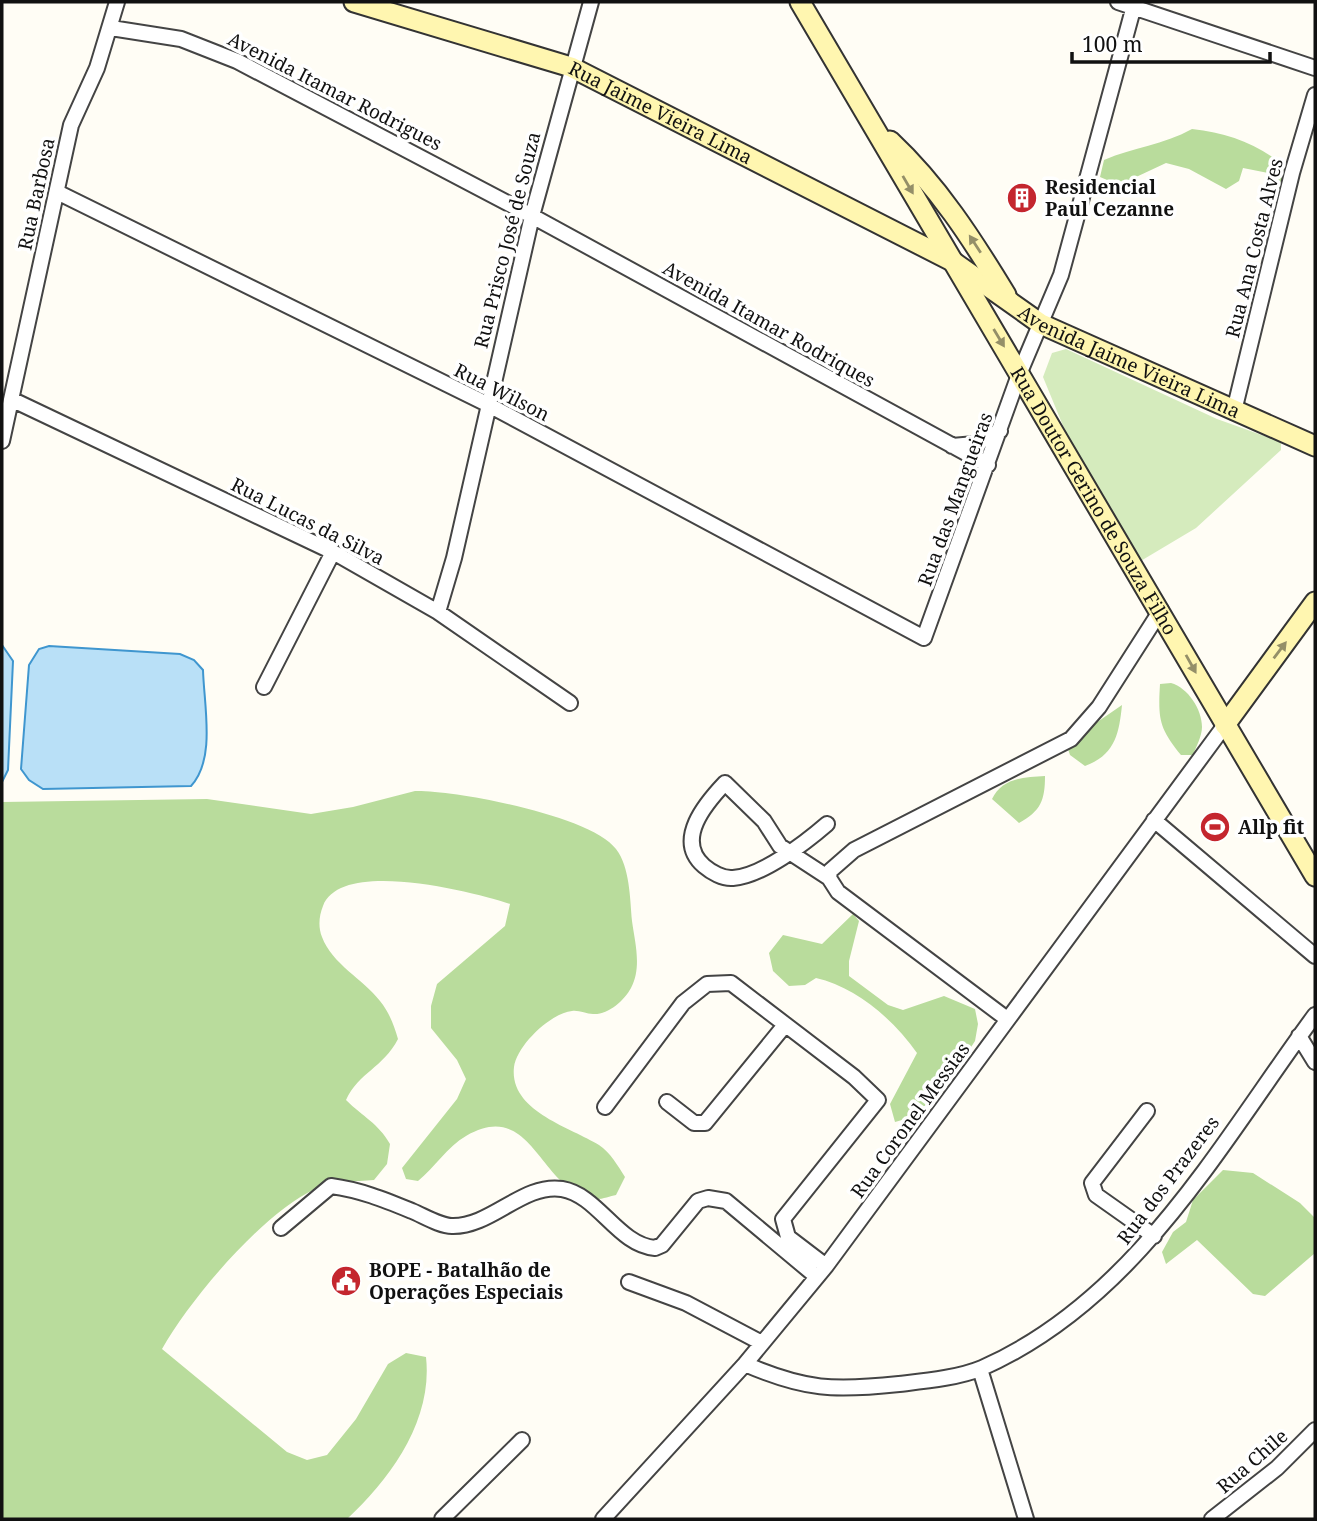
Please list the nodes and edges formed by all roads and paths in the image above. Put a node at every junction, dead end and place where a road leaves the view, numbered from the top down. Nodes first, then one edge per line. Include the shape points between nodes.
1 (117, 2) edge
2 (354, 2) edge
3 (591, 2) edge
4 (800, 2) edge
5 (1118, 2) edge
6 (1134, 4) edge
7 (111, 27) junction
8 (571, 67) junction
9 (1315, 68) edge
10 (1315, 95) edge
11 (874, 126) junction
12 (57, 192) junction
13 (532, 216) junction
14 (953, 261) junction
15 (1011, 302) junction
16 (1041, 324) junction
17 (1020, 372) junction
18 (13, 400) junction
19 (487, 404) junction
20 (1234, 411) junction
21 (1000, 432) junction
22 (2, 441) edge
23 (952, 446) junction
24 (1315, 446) edge
25 (988, 465) junction
26 (333, 552) junction
27 (1315, 603) edge
28 (1161, 610) junction
29 (438, 612) junction
30 (924, 638) joint
31 (264, 687) dead end
32 (570, 703) dead end
33 (1225, 724) junction
34 (1154, 820) junction
35 (827, 824) dead end
36 (789, 852) junction
37 (1315, 876) edge
38 (829, 878) junction
39 (1315, 957) edge
40 (1315, 1015) edge
41 (1007, 1019) junction
42 (785, 1025) junction
43 (1299, 1036) junction
44 (1315, 1062) edge
45 (667, 1102) dead end
46 (605, 1107) dead end
47 (1147, 1111) dead end
48 (783, 1219) junction
49 (757, 1227) junction
50 (281, 1228) dead end
51 (1154, 1236) junction
52 (821, 1272) junction
53 (629, 1282) dead end
54 (762, 1343) junction
55 (745, 1364) junction
56 (979, 1369) junction
57 (1315, 1430) edge
58 (522, 1440) dead end
59 (442, 1519) edge
60 (603, 1519) edge
61 (1026, 1519) edge
62 (1212, 1519) edge

1 - 7 street, Rua Barbosa
2 - 8 main road, Rua Jaime Vieira Lima
3 - 8 street, Rua Prisco José de Souza
4 - 11 main road, Rua Doutor Gerino de Souza Filho
5 - 6 street
6 - 9 street
6 - 16 street, Rua das Mangueiras via 1061,275
7 - 12 street, Rua Barbosa via 71,125
7 - 13 street, Avenida Itamar Rodrigues via 211,49
8 - 13 street, Rua Prisco José de Souza
8 - 14 main road, Rua Jaime Vieira Lima
10 - 20 street, Rua Ana Costa Alves
11 -> 14 main road, Rua Doutor Gerino de Souza Filho
15 -> 11 main road, Rua Doutor Gerino de Souza Filho via 946,200
12 - 18 street, Rua Barbosa
12 - 19 street, Rua Wilson
13 - 19 street, Rua Prisco José de Souza
13 - 23 street, Avenida Itamar Rodriques
14 - 15 main road, Avenida Jaime Vieira Lima
14 -> 17 main road, Rua Doutor Gerino de Souza Filho
15 - 16 main road, Avenida Jaime Vieira Lima
16 - 17 street, Rua das Mangueiras
16 - 20 main road, Avenida Jaime Vieira Lima
17 - 21 street, Rua das Mangueiras
17 - 28 main road, Rua Doutor Gerino de Souza Filho
18 - 22 street, Rua Barbosa
18 - 26 street, Rua Lucas da Silva
19 - 29 street, Rua Prisco José de Souza
19 - 30 street, Rua Wilson
20 - 24 main road, Avenida Jaime Vieira Lima
21 - 23 street via 975,444
21 - 25 street, Rua das Mangueiras
23 - 25 street, Avenida Itamar Rodriques
25 - 30 street, Rua das Mangueiras
26 - 29 street, Rua Lucas da Silva
26 - 31 street
33 -> 27 main road
28 -> 33 main road, Rua Doutor Gerino de Souza Filho
28 - 38 street via 1099,706 1071,739 854,850 830,871
29 - 32 street, Rua Lucas da Silva
33 - 34 street, Rua Coronel Messias
33 - 37 main road, Rua Doutor Gerino de Souza Filho
34 - 39 street
34 - 41 street, Rua Coronel Messias
35 - 36 street
36 - 36 street via 725,783 696,820 691,841 698,860 713,873 732,878
36 - 38 street
38 - 41 street via 838,892
40 - 43 street, Rua dos Prazeres
41 - 52 street, Rua Coronel Messias
42 - 45 street via 705,1123 694,1123
42 - 46 street via 730,983 707,984 683,1003
42 - 48 street via 878,1100
43 - 44 street
43 - 51 street, Rua dos Prazeres
47 - 51 street via 1092,1183 1096,1195
48 - 49 street
48 - 52 street via 788,1237
49 - 50 street via 726,1201 708,1198 691,1208 656,1248 638,1243 564,1189 548,1189 471,1225 449,1227 372,1194 331,1186
49 - 52 street
51 - 56 street, Rua dos Prazeres via 1112,1282 1074,1312 1026,1345
52 - 54 street, Rua Coronel Messias
53 - 54 street via 686,1303
54 - 55 street, Rua Coronel Messias
55 - 56 street, Rua dos Prazeres via 800,1385 827,1389 916,1382
55 - 60 street, Rua Coronel Messias
56 - 61 street
57 - 62 street, Rua Chile via 1278,1468
58 - 59 street

